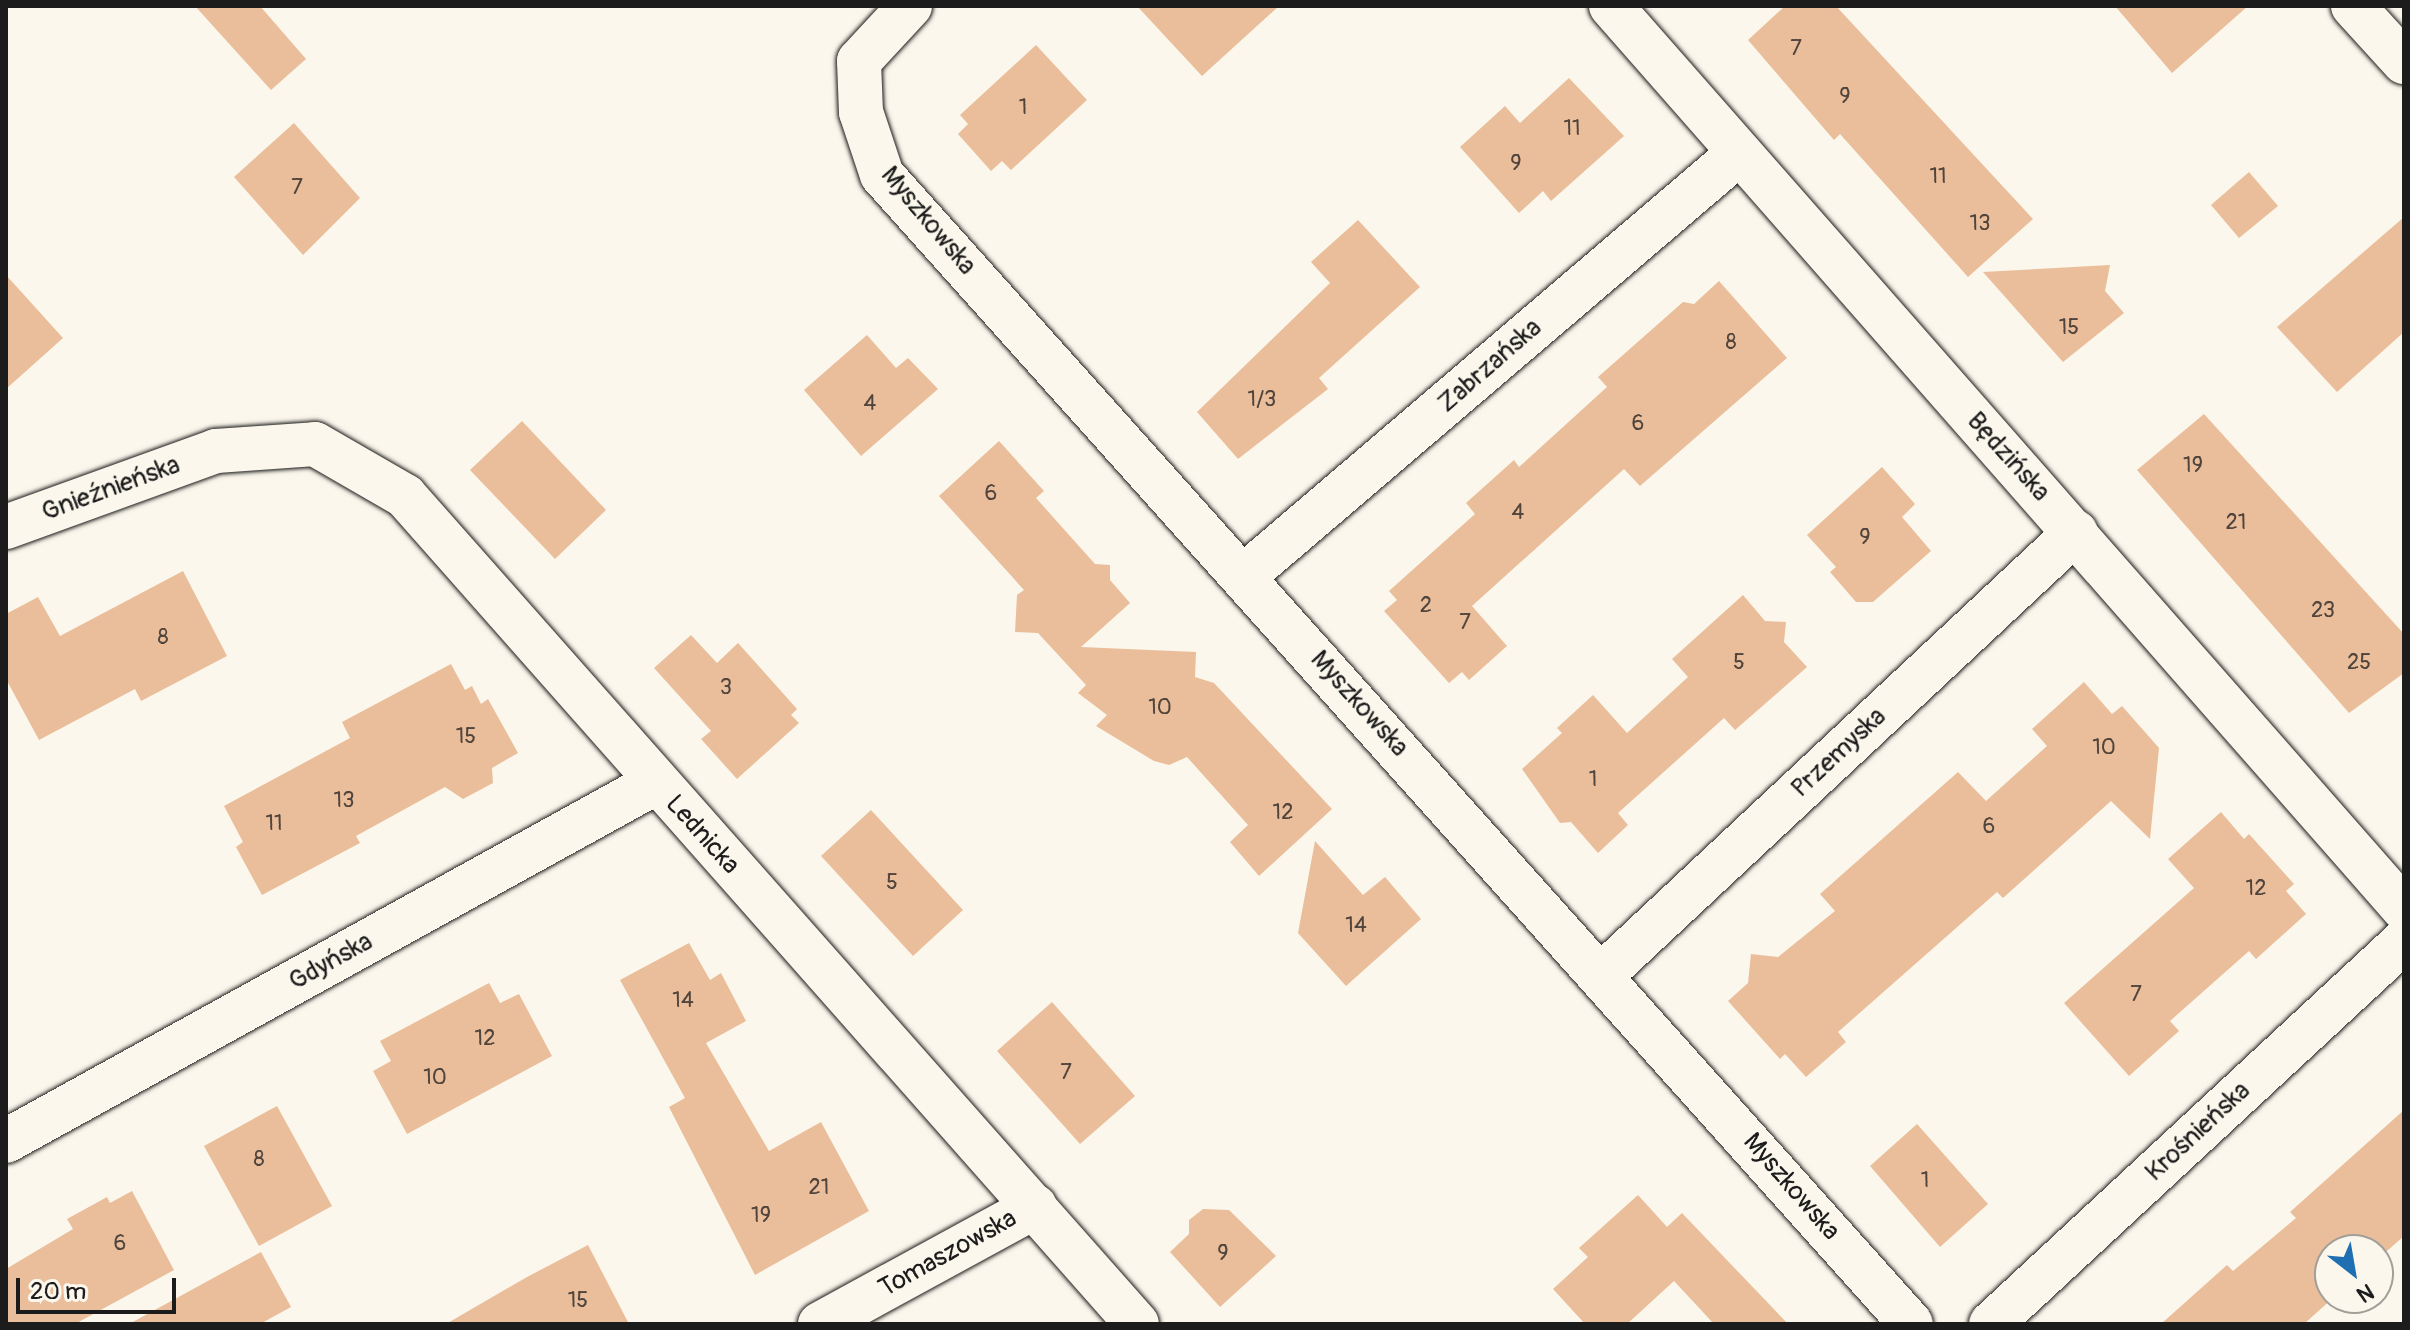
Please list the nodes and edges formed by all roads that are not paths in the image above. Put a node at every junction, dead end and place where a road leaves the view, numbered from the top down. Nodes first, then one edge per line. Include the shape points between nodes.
1 (910, 6) edge
2 (1611, 6) edge
3 (2353, 6) edge
4 (2404, 62) edge
5 (1737, 155) junction
6 (216, 451) joint
7 (6, 527) edge
8 (2076, 532) junction
9 (1244, 576) junction
10 (655, 783) junction
11 (2404, 909) edge
12 (2404, 941) edge
13 (1603, 974) junction
14 (6, 1141) edge
15 (1035, 1207) junction
16 (820, 1324) edge
17 (1137, 1324) edge
18 (1911, 1324) edge
19 (1991, 1324) edge

1 - 9 street, Myszkowska via 859,61 861,112 882,175
2 - 5 street, Będzińska
3 - 4 street
5 - 8 street, Będzińska
5 - 9 street, Zabrzańska
6 - 7 street, Gnieźnieńska
6 - 10 street, Lednicka via 315,444 405,496
8 - 11 street, Będzińska
8 - 13 street, Przemyska
9 - 13 street, Myszkowska
10 - 14 street, Gdyńska
10 - 15 street, Lednicka
12 - 19 street, Krośnieńska
13 - 18 street, Myszkowska
15 - 16 street, Tomaszowska
15 - 17 street, Lednicka

